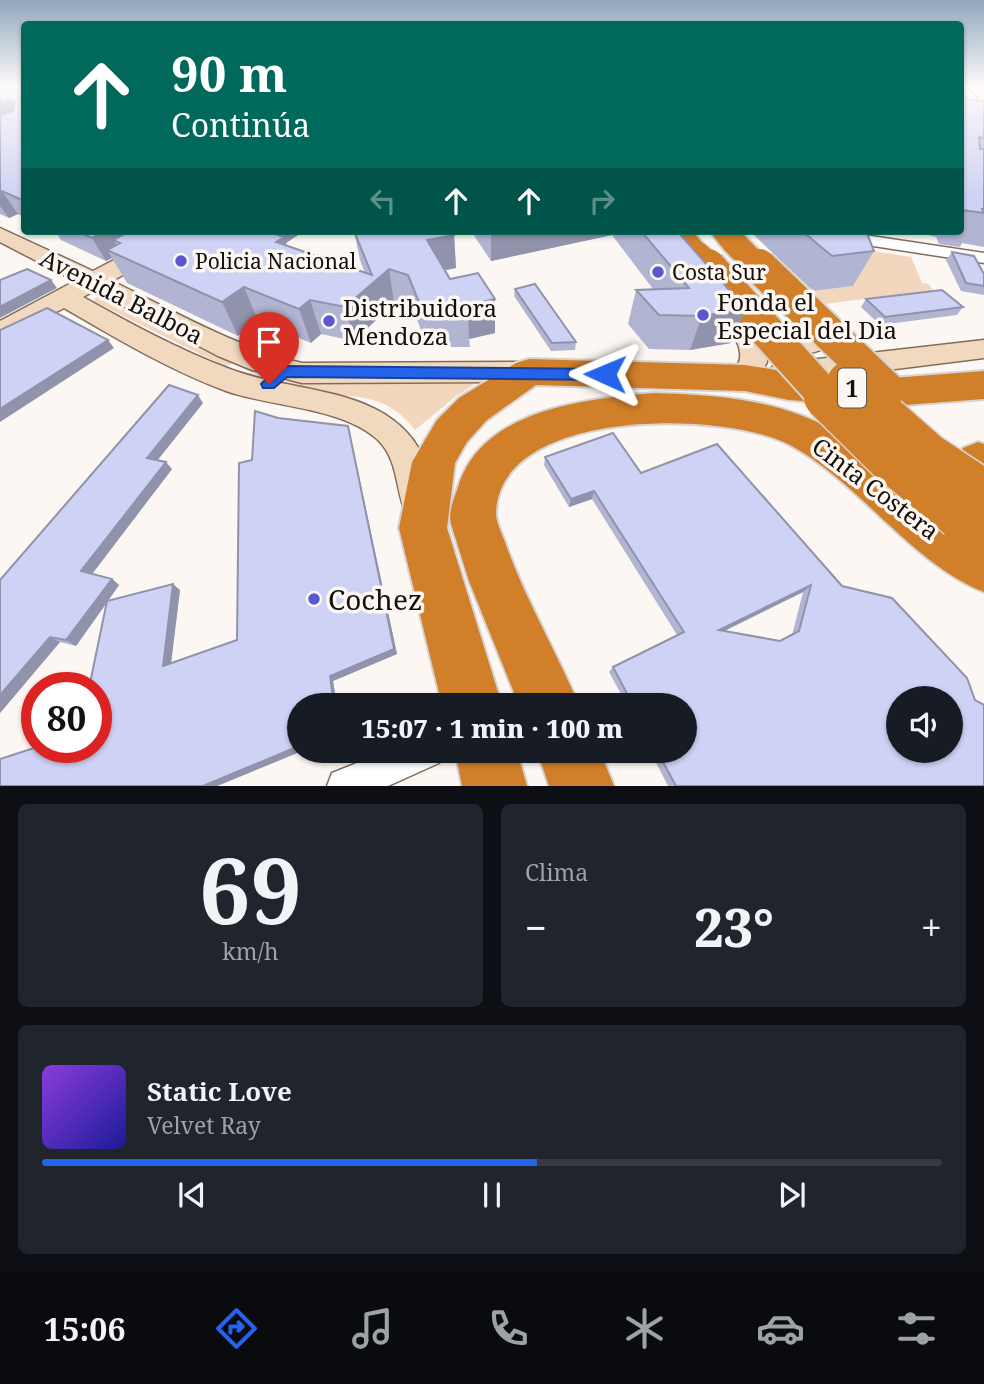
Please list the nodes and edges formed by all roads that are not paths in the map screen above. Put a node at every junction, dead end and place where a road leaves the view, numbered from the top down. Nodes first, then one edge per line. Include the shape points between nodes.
1 (0, 234) edge
2 (178, 235) edge
3 (659, 235) edge
4 (834, 235) edge
5 (706, 236) edge
6 (984, 258) edge
7 (93, 281) junction
8 (64, 297) junction
9 (833, 330) junction
10 (0, 332) edge
11 (742, 332) junction
12 (984, 349) edge
13 (903, 357) junction
14 (529, 372) junction
15 (745, 378) junction
16 (295, 385) junction
17 (984, 385) edge
18 (984, 463) edge
19 (976, 514) edge
20 (423, 528) junction
21 (984, 568) edge
22 (469, 693) edge
23 (544, 693) edge
24 (399, 763) edge
25 (489, 763) edge
26 (573, 763) edge
27 (345, 786) edge
28 (495, 786) edge
29 (582, 786) edge

1 - 7 street, Avenida Balboa
2 - 7 street
3 - 11 street
4 - 6 street
5 - 9 street, 1
5 - 18 highway, 1, bridge via 928,424
5 - 19 highway, bridge via 877,450 914,483
7 - 8 street
7 - 16 street, Avenida Balboa via 262,363
8 - 10 street
8 - 16 street, Avenida Balboa via 188,364 239,384
9 - 11 street via 803,345 769,343
9 - 13 street, 1 via 862,345
11 - 15 street via 754,356
12 - 13 street, Avenida Balboa / 1
13 - 15 street, Avenida Balboa
14 - 15 highway, Avenida Balboa
14 - 16 street, Avenida Balboa via 352,370
14 - 20 highway via 473,409 452,431 435,462
15 - 17 highway, Avenida Balboa via 879,393
16 - 20 street, Avenida Balboa via 376,422 400,442 414,471
20 - 22 highway
21 - 23 highway, Cinta Costera via 827,446 788,426 748,413 708,410 628,410 564,420 515,442 495,461 479,484 473,515 486,560
24 - 27 street
25 - 28 highway
26 - 29 highway

